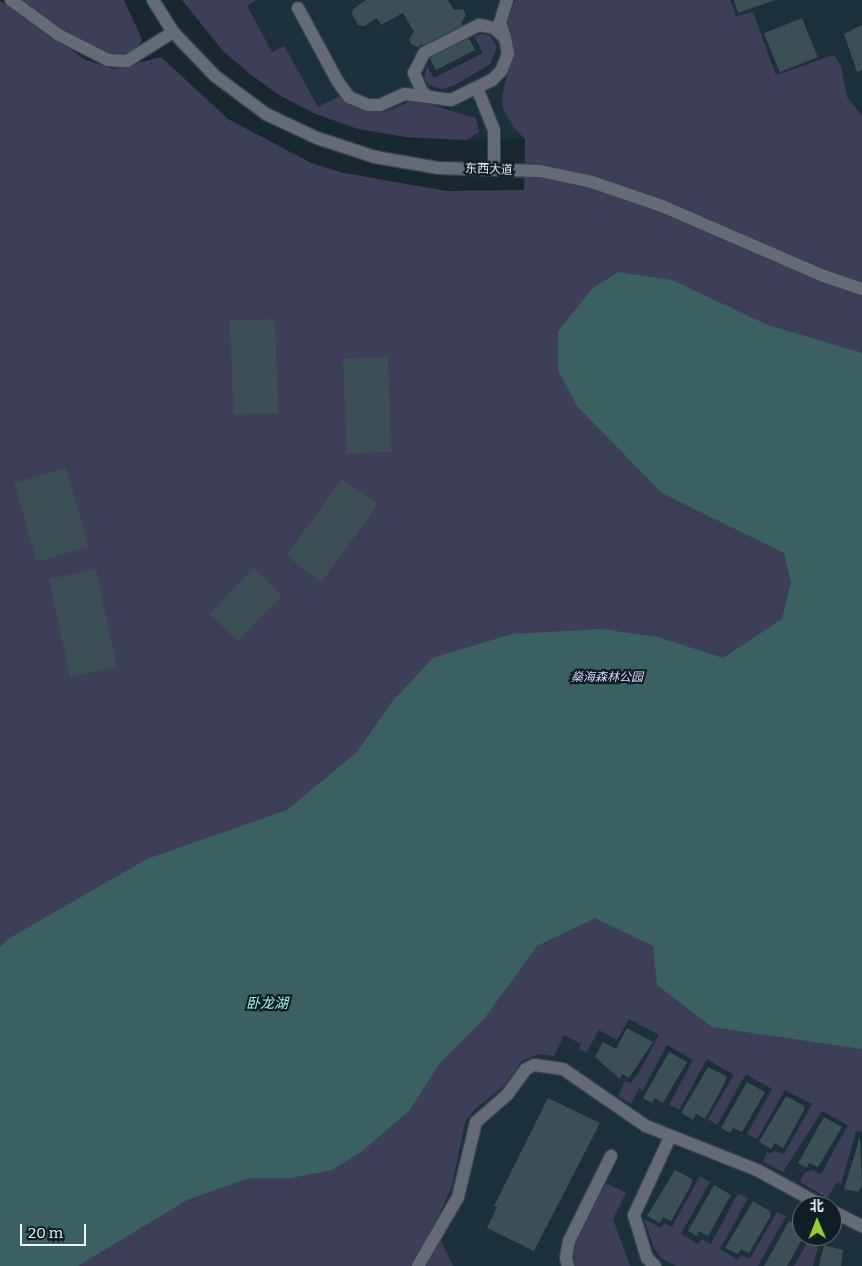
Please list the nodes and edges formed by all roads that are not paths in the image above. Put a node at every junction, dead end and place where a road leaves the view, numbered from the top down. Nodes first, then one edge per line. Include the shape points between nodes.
1 (11, 0) edge
2 (153, 0) edge
3 (506, 0) edge
4 (298, 8) dead end
5 (173, 32) junction
6 (505, 38) junction
7 (476, 88) junction
8 (429, 97) junction
9 (494, 170) junction
10 (862, 289) edge
11 (670, 1136) junction
12 (611, 1156) dead end
13 (805, 1196) edge
14 (842, 1216) edge
15 (862, 1226) edge
16 (418, 1266) edge
17 (568, 1266) edge
18 (655, 1266) edge

1 - 5 street via 59,35 108,60 127,61
2 - 5 street, 东西大道
3 - 6 street via 500,22
4 - 8 street via 340,87 349,97 368,105 380,105 405,94
5 - 9 street, 东西大道 via 215,76 266,114 317,138 375,158 439,168
6 - 7 street via 508,54 501,72
6 - 8 street via 494,28 479,25 424,53 414,73 417,85
7 - 8 street via 451,100
7 - 9 street via 494,130
9 - 10 street, 东西大道 via 540,171 612,188
11 - 13 street via 757,1170
11 - 16 street via 646,1126 563,1069 534,1065 526,1069 507,1095 476,1122 458,1197
11 - 18 street via 634,1215 647,1258
12 - 17 street via 569,1241
14 - 15 street

